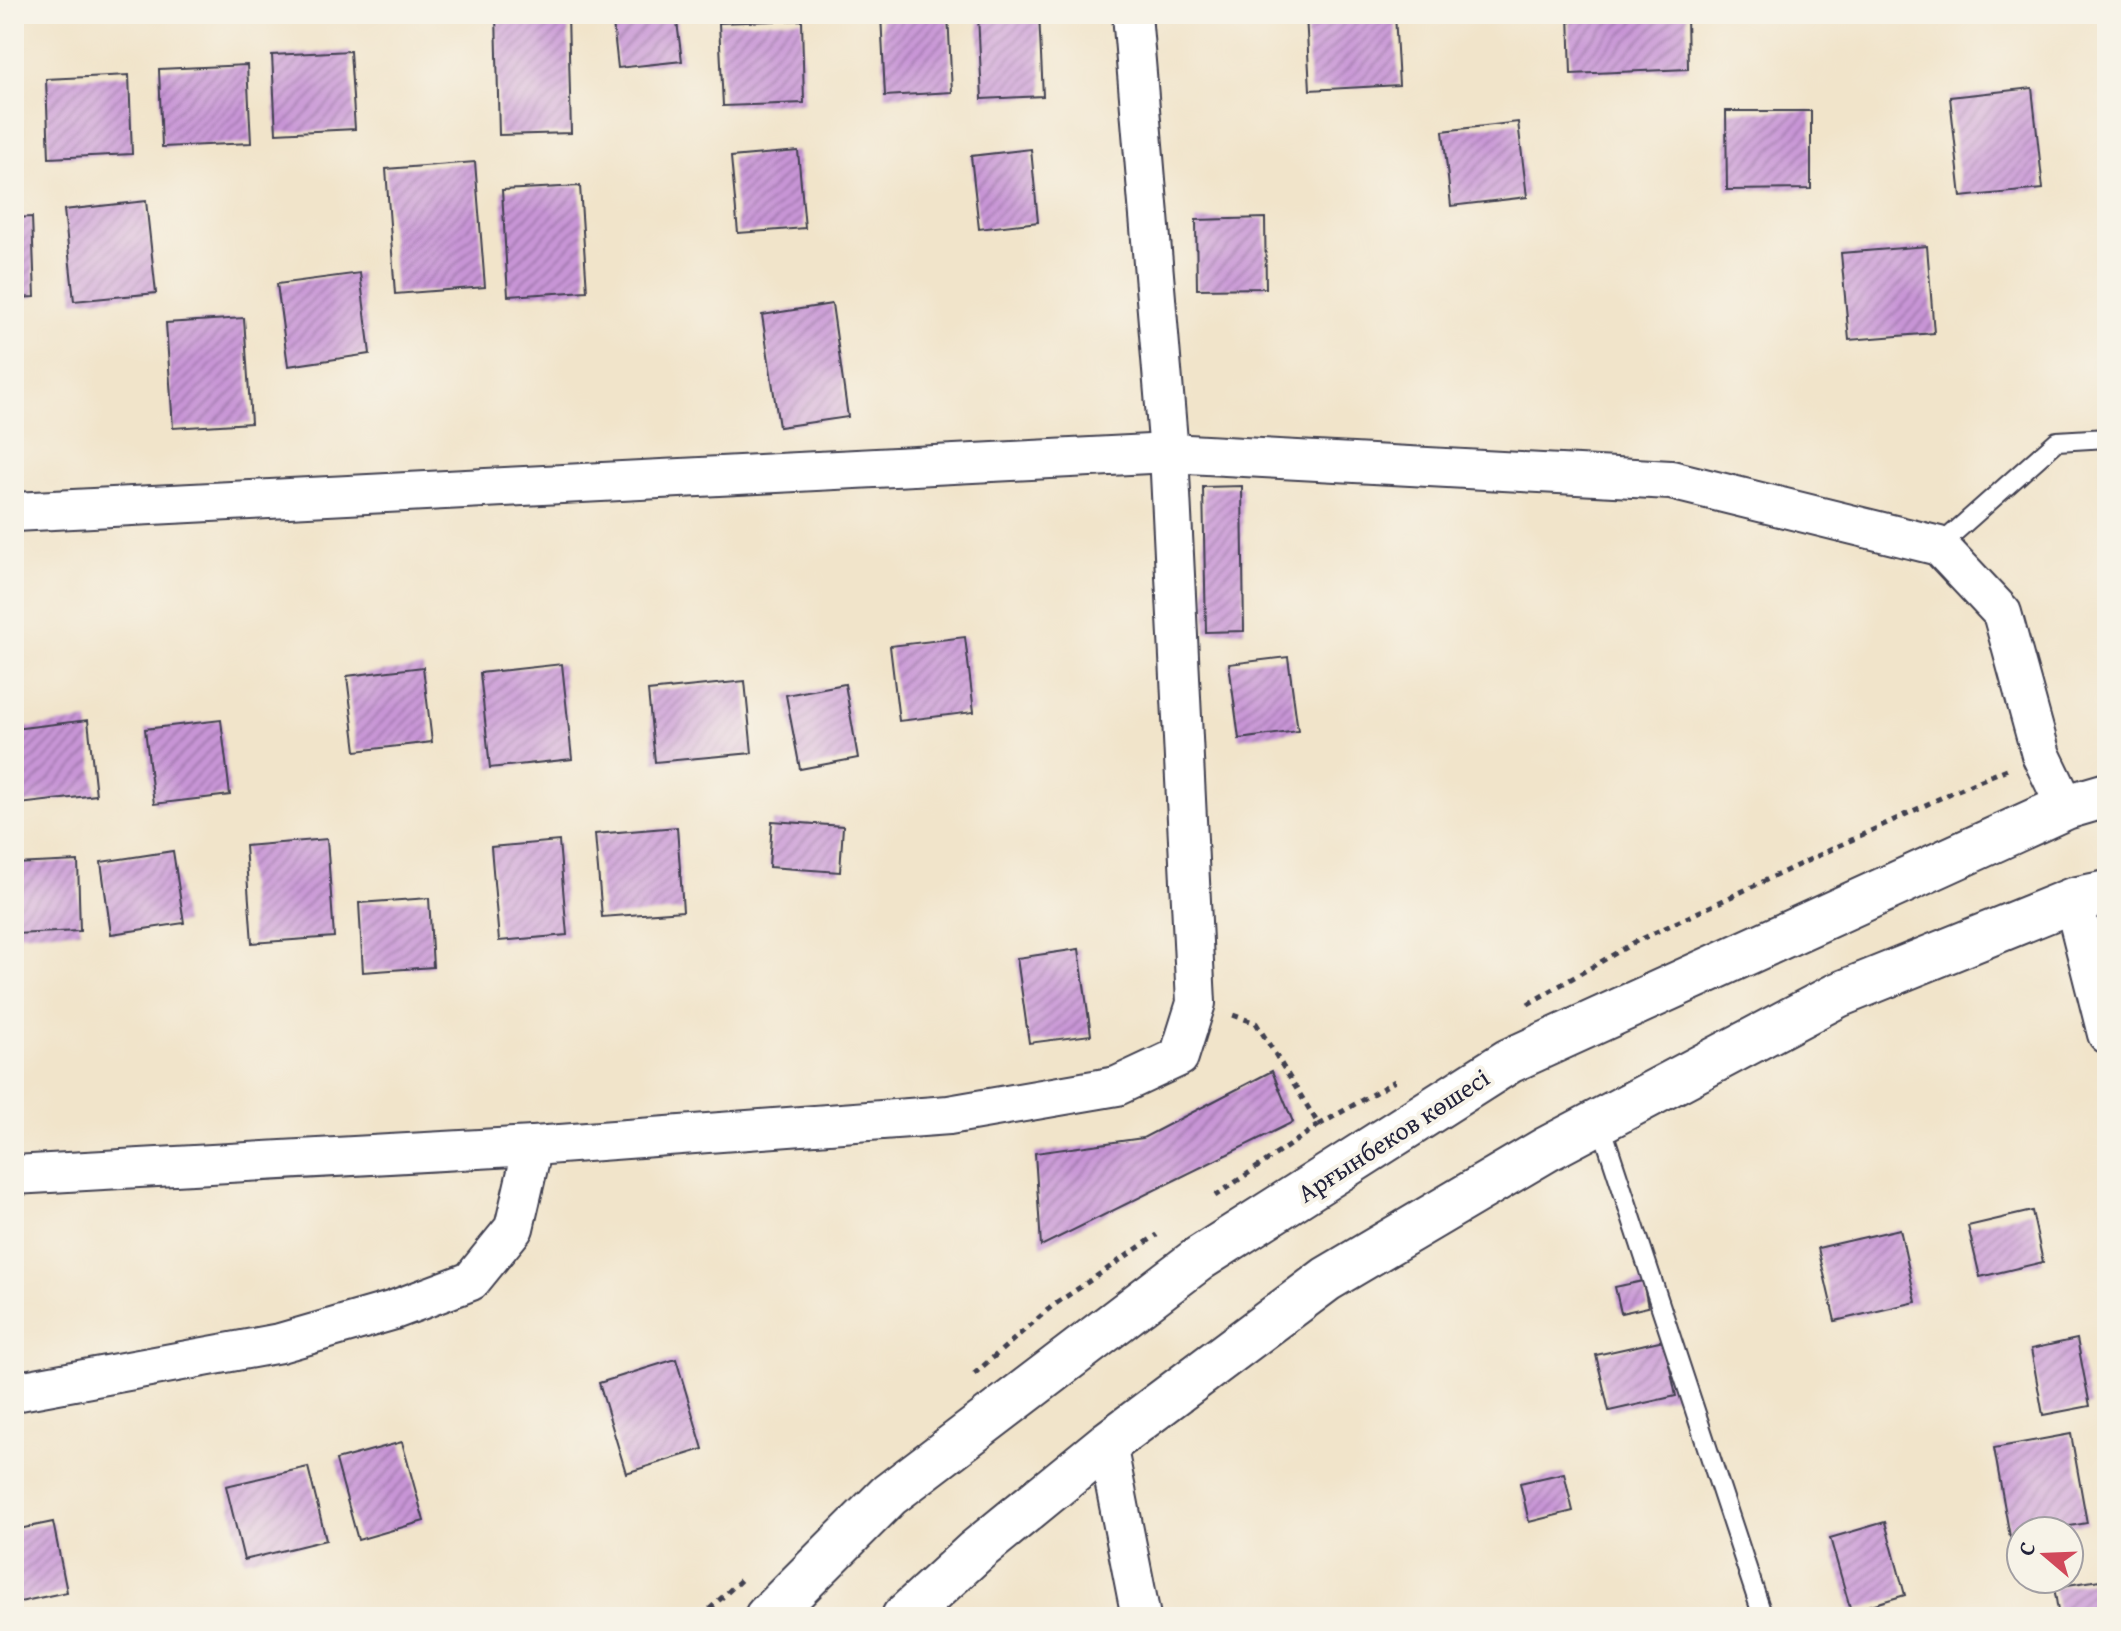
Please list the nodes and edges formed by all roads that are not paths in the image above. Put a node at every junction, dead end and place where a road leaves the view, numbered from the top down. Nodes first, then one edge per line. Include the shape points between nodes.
1 (1132, 14) edge
2 (2107, 438) edge
3 (1169, 453) junction
4 (14, 512) edge
5 (1939, 546) junction
6 (2107, 795) edge
7 (2066, 807) junction
8 (2090, 896) edge
9 (2107, 1034) edge
10 (1600, 1122) junction
11 (533, 1146) junction
12 (14, 1175) edge
13 (14, 1392) edge
14 (1107, 1444) junction
15 (767, 1617) edge
16 (904, 1617) edge
17 (1141, 1617) edge
18 (1763, 1617) edge

1 - 3 street
2 - 5 lane via 2057,441
3 - 4 street
3 - 5 street via 1671,480
3 - 11 street via 1196,1003 1179,1057 1117,1086 949,1115
5 - 7 street via 2002,613 2041,755
6 - 7 main road, Арғынбеков көшесі
7 - 15 main road, Арғынбеков көшесі via 1509,1061 1200,1258 889,1495
8 - 9 street
8 - 10 main road via 1838,995
10 - 14 main road via 1327,1279
10 - 18 lane
11 - 12 street
11 - 13 street via 514,1228 471,1281 280,1343
14 - 16 main road
14 - 17 street

